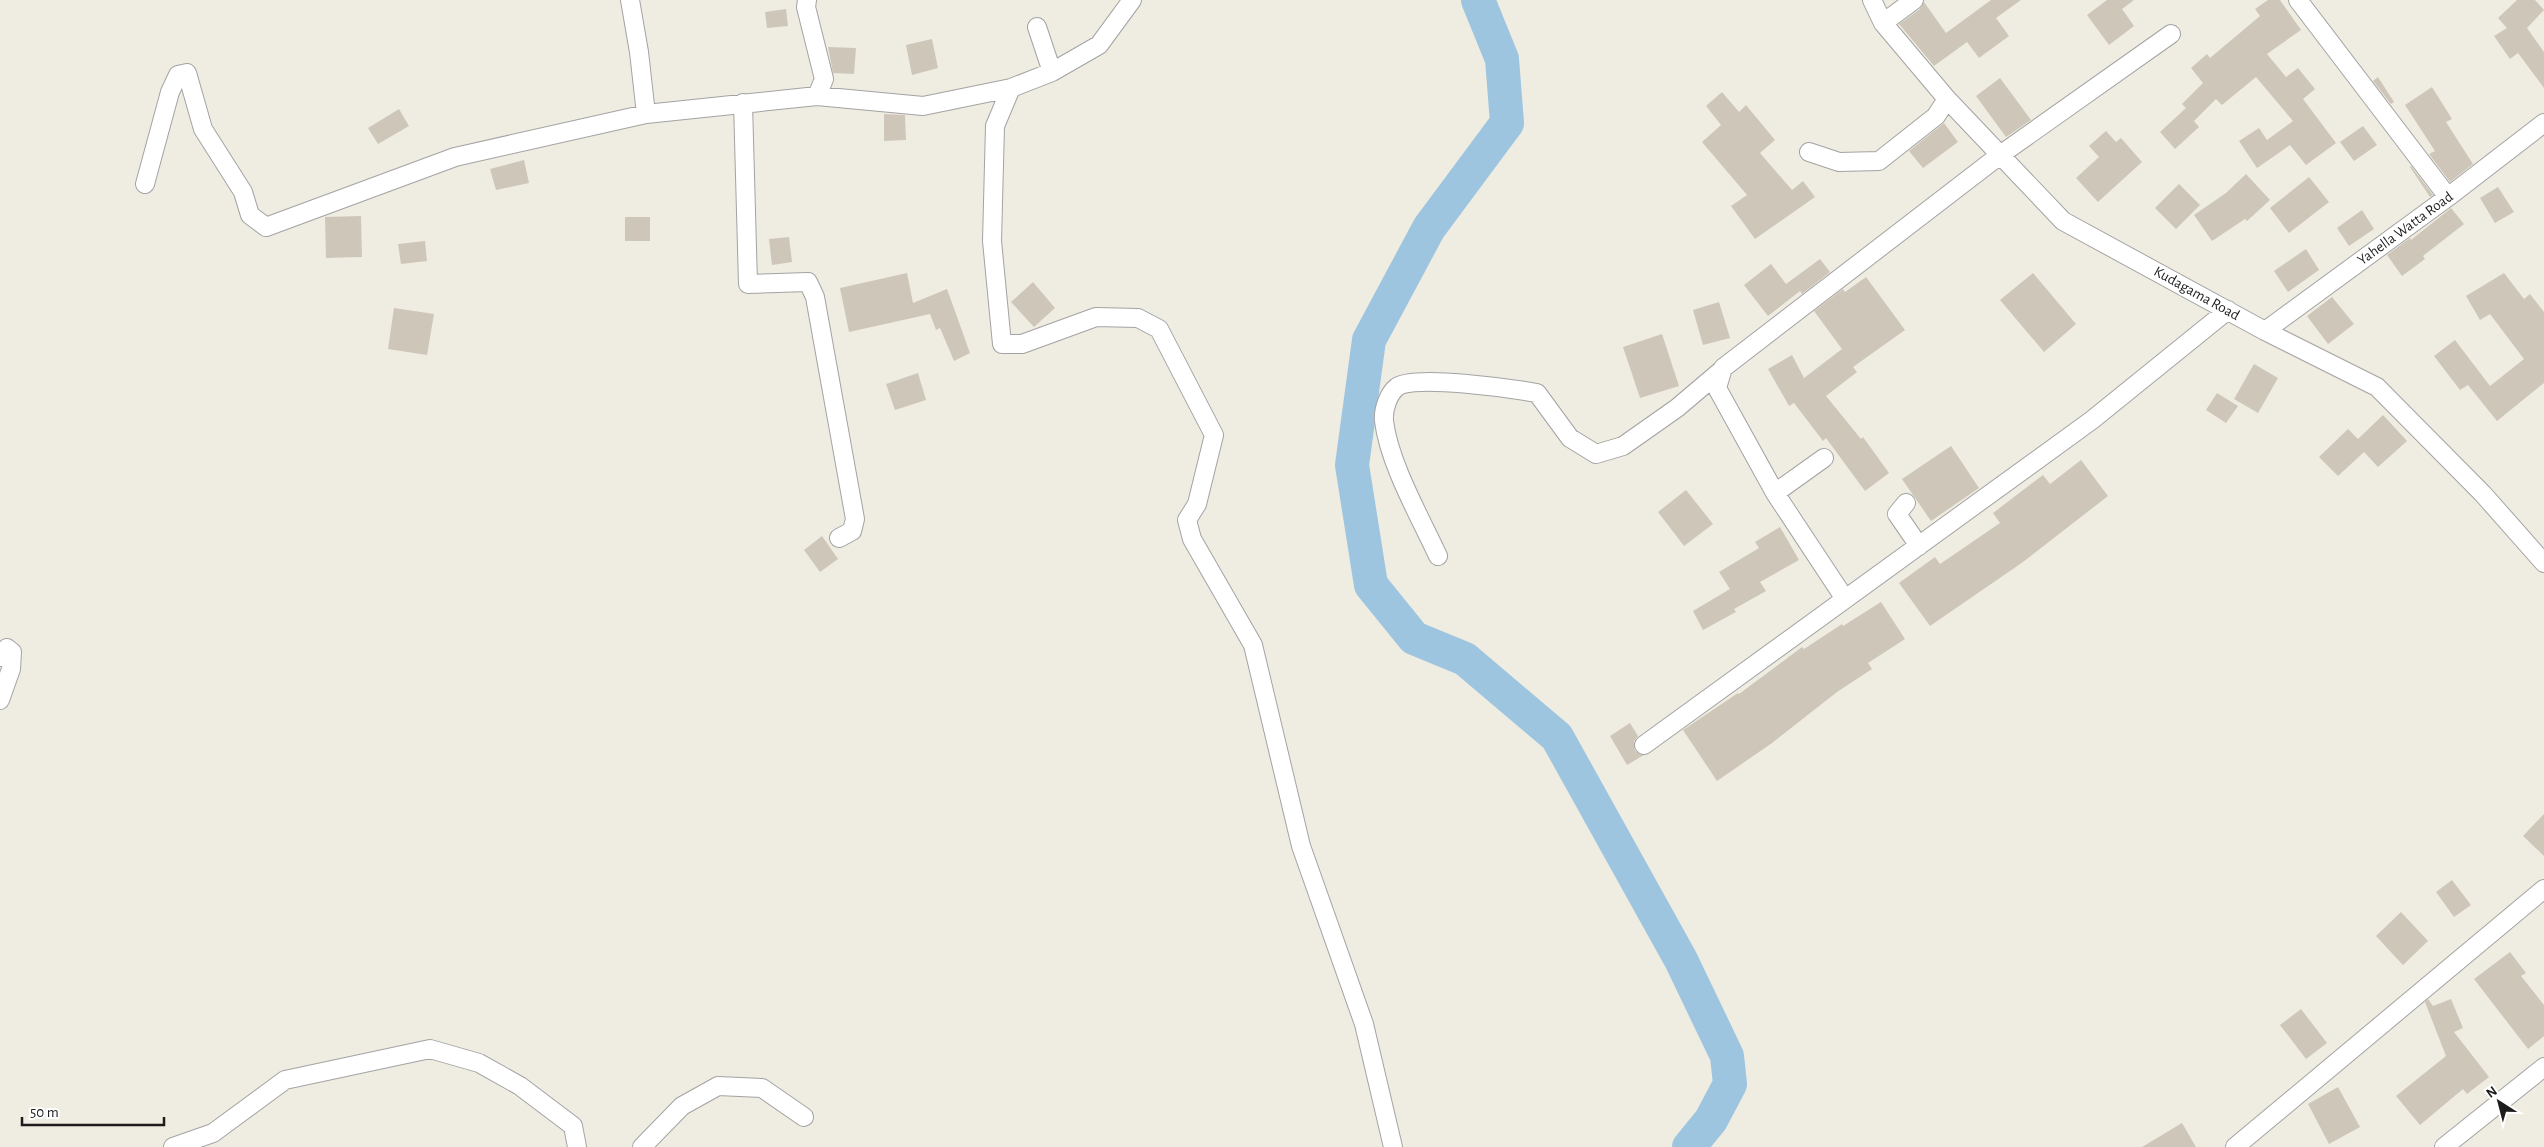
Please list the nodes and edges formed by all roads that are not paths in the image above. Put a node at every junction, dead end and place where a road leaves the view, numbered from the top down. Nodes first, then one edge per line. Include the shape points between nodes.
1 (630, 0) edge
2 (807, 0) edge
3 (1132, 0) edge
4 (1872, 0) edge
5 (1914, 0) edge
6 (2298, 0) edge
7 (1883, 23) junction
8 (1037, 27) dead end
9 (2171, 34) dead end
10 (1052, 72) junction
11 (1011, 88) junction
12 (817, 96) junction
13 (1947, 99) junction
14 (743, 102) junction
15 (646, 114) junction
16 (2544, 123) edge
17 (1809, 152) dead end
18 (2000, 155) junction
19 (145, 184) dead end
20 (2448, 197) junction
21 (2228, 310) junction
22 (2265, 330) junction
23 (1723, 368) junction
24 (1824, 458) dead end
25 (1775, 493) junction
26 (1906, 503) dead end
27 (839, 538) dead end
28 (1919, 546) junction
29 (1438, 556) dead end
30 (2544, 563) edge
31 (1845, 599) junction
32 (0, 657) edge
33 (0, 700) edge
34 (1644, 745) dead end
35 (2544, 888) edge
36 (2544, 1067) edge
37 (804, 1117) dead end
38 (173, 1147) edge
39 (577, 1147) edge
40 (642, 1147) edge
41 (1393, 1147) edge
42 (2235, 1147) edge
43 (2444, 1147) edge

1 - 15 street
2 - 12 street via 824,79
3 - 10 street via 1099,45
4 - 7 street, Kudagama Road
5 - 7 street
6 - 20 street
7 - 13 street, Kudagama Road
8 - 10 street
9 - 18 street
10 - 11 street
11 - 12 street via 923,106
11 - 41 street via 995,126 992,241 1002,344 1022,344 1096,317 1138,318 1158,329 1214,435 1197,504 1187,520 1192,539 1254,645 1301,846 1364,1024
12 - 14 street
13 - 17 street via 1936,116 1879,161 1839,162
13 - 18 street, Kudagama Road
14 - 15 street
14 - 27 street via 748,284 808,282 815,297 855,519 852,532
15 - 19 street via 455,157 266,227 250,215 244,192 203,129 187,73 178,75 170,92
16 - 20 street, Yahella Watta Road
18 - 21 street, Kudagama Road via 2064,221
18 - 23 street
20 - 22 street, Yahella Watta Road
21 - 22 street, Kudagama Road
21 - 28 street via 2092,420
22 - 30 street, Kudagama Road via 2378,387 2483,494
23 - 25 street via 1717,388
23 - 29 street via 1677,408 1623,446 1596,454 1570,438 1537,393 1420,380 1398,386 1388,398 1383,419 1389,447
24 - 25 street
25 - 31 street
26 - 28 street via 1897,514
28 - 31 street
31 - 34 street
32 - 33 street via 7,648 12,652 11,668
35 - 42 street
36 - 43 street
37 - 40 street via 762,1088 718,1086 682,1106
38 - 39 street via 213,1133 285,1080 430,1049 479,1063 520,1086 573,1126

